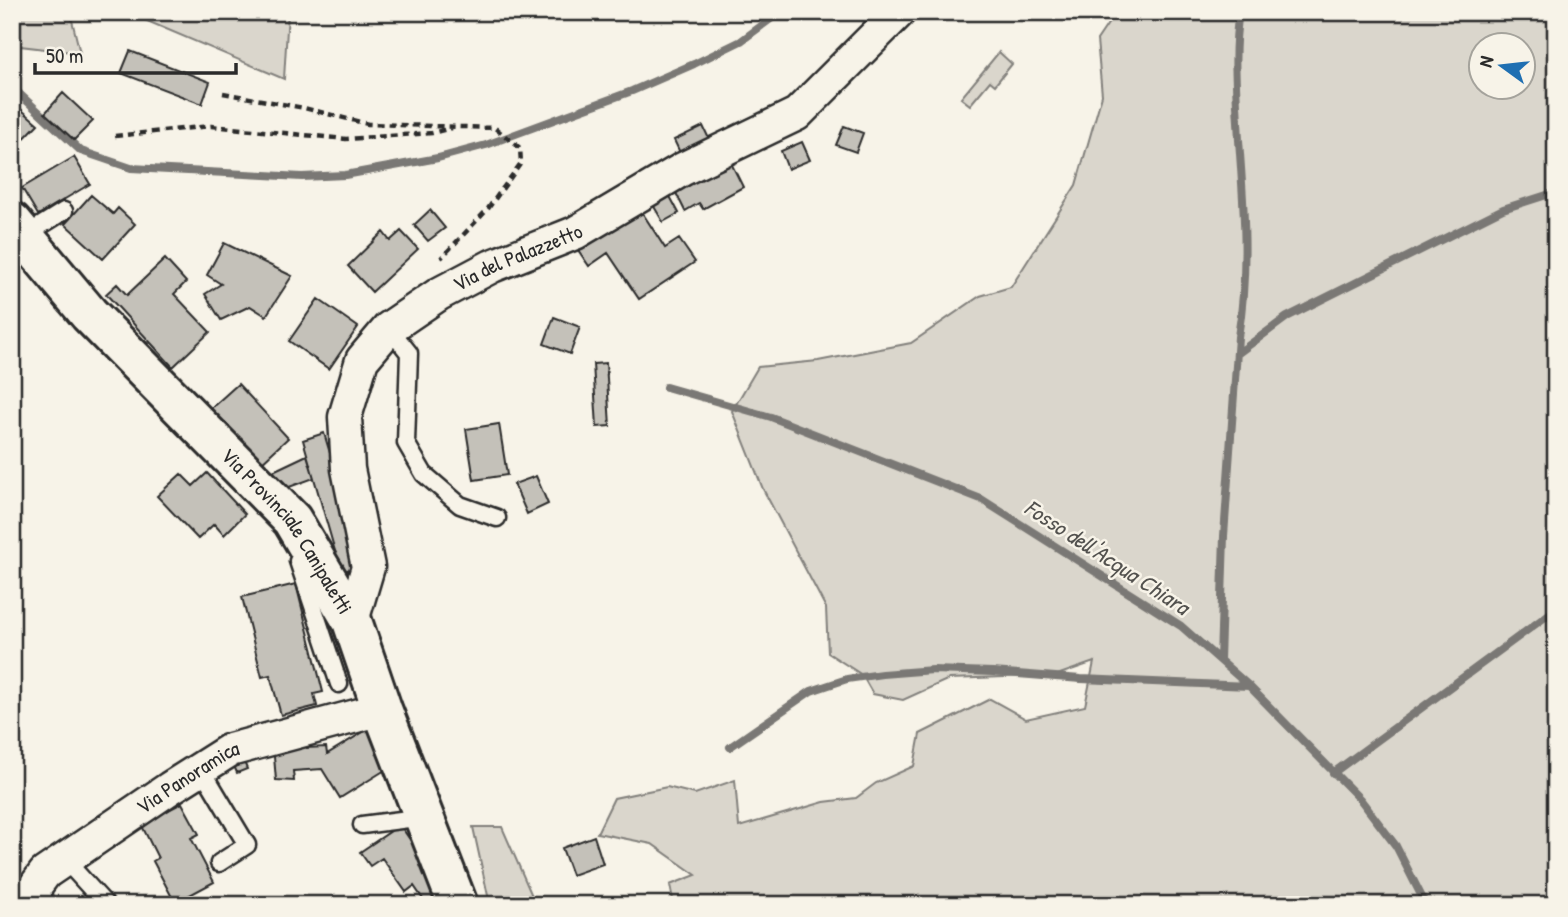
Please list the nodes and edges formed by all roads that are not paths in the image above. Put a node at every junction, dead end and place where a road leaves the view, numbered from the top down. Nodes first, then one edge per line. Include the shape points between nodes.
1 (899, 12) edge
2 (64, 211) dead end
3 (18, 229) edge
4 (389, 328) junction
5 (278, 506) junction
6 (497, 518) dead end
7 (352, 621) junction
8 (339, 684) dead end
9 (382, 709) junction
10 (201, 768) junction
11 (424, 817) junction
12 (362, 825) dead end
13 (65, 860) junction
14 (219, 863) dead end
15 (36, 905) edge
16 (106, 905) edge
17 (458, 905) edge

1 - 4 street, Via del Palazzetto via 797,114 683,169 575,233 492,266
2 - 3 lane
3 - 5 main road, Via Provinciale Canipaletti via 89,314
4 - 6 lane via 409,353 406,443 424,474 460,505
4 - 7 street, Via del Palazzetto via 362,360 345,417 348,469 368,567
5 - 7 main road, Via Provinciale Canipaletti via 292,520
5 - 8 lane
7 - 9 main road, Via Provinciale Canipaletti
9 - 10 street, Via Panoramica via 230,750
9 - 11 main road, Via Provinciale Canipaletti
10 - 13 street, Via Panoramica
10 - 14 lane via 247,845
11 - 12 lane
11 - 17 main road, Via Provinciale Canipaletti
13 - 15 street, Via Panoramica via 45,873 34,888
13 - 16 lane

